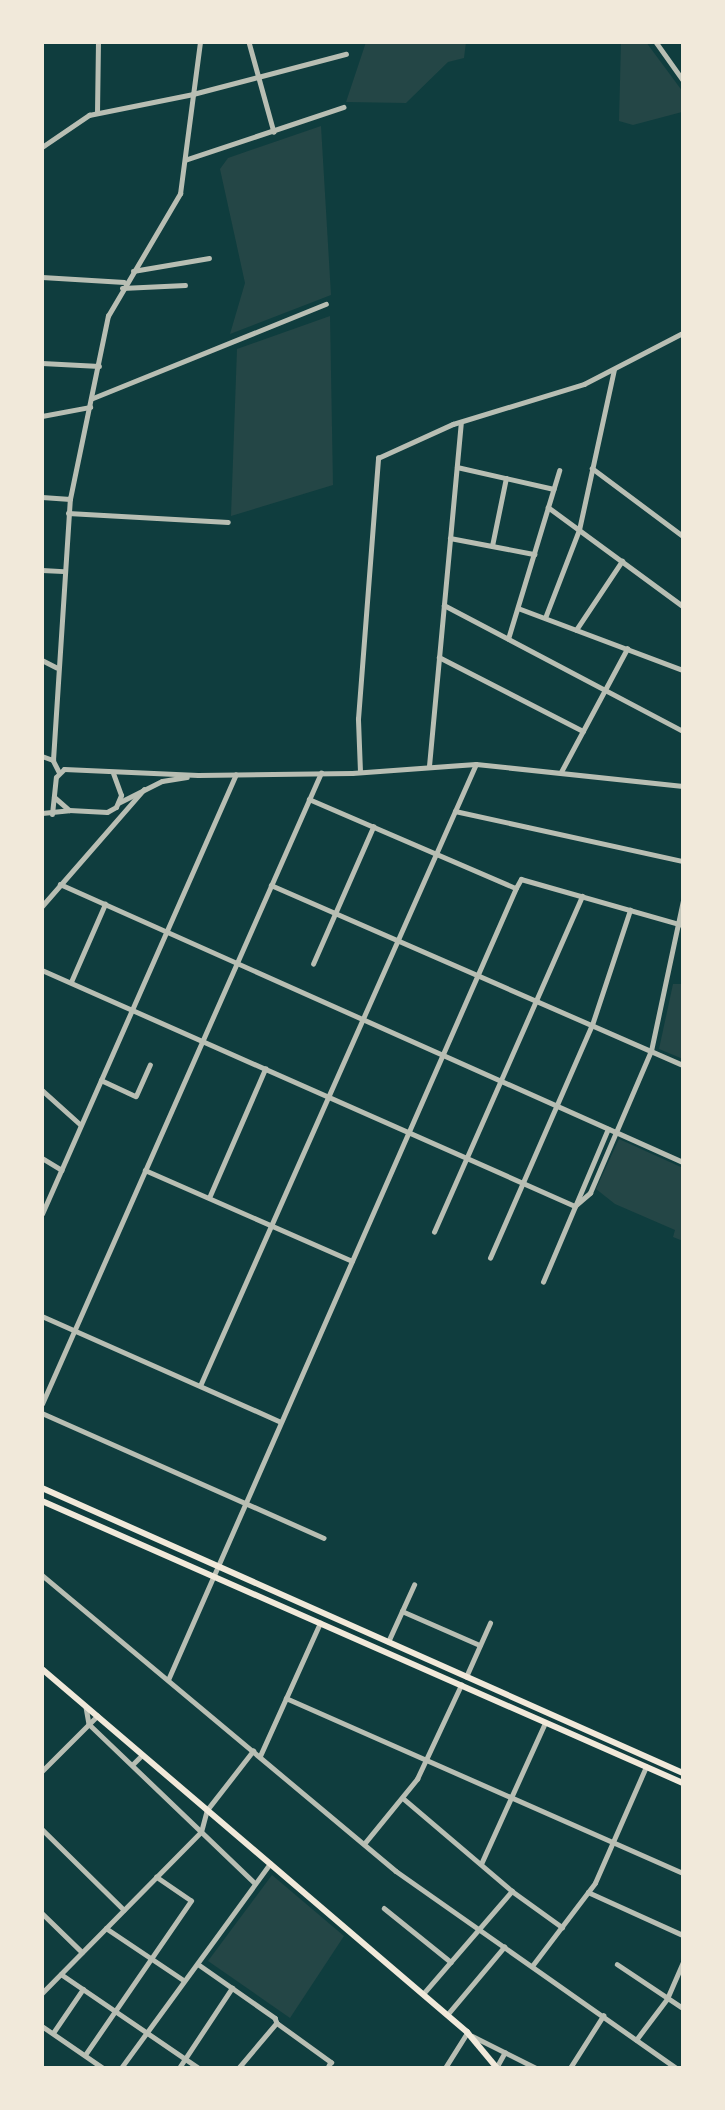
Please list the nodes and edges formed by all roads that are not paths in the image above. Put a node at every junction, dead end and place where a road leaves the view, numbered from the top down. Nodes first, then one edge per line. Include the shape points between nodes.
1 (98, 42) edge
2 (200, 42) edge
3 (249, 42) edge
4 (656, 42) edge
5 (346, 54) dead end
6 (259, 77) junction
7 (683, 80) edge
8 (193, 94) junction
9 (343, 107) dead end
10 (97, 113) junction
11 (274, 132) junction
12 (42, 147) edge
13 (185, 160) junction
14 (209, 258) dead end
15 (132, 271) junction
16 (42, 277) edge
17 (123, 285) junction
18 (185, 285) dead end
19 (326, 304) dead end
20 (683, 333) edge
21 (42, 363) edge
22 (99, 366) junction
23 (614, 370) junction
24 (92, 398) junction
25 (90, 407) junction
26 (42, 415) edge
27 (461, 424) junction
28 (457, 467) junction
29 (592, 468) junction
30 (559, 471) dead end
31 (506, 478) junction
32 (554, 489) junction
33 (42, 497) edge
34 (70, 499) junction
35 (548, 507) junction
36 (68, 513) junction
37 (228, 522) dead end
38 (579, 530) junction
39 (683, 536) edge
40 (450, 538) junction
41 (492, 546) junction
42 (534, 554) junction
43 (622, 561) junction
44 (42, 570) edge
45 (63, 571) junction
46 (444, 605) junction
47 (683, 606) edge
48 (517, 608) junction
49 (545, 618) junction
50 (576, 630) junction
51 (508, 639) junction
52 (627, 649) junction
53 (439, 657) junction
54 (42, 660) edge
55 (57, 667) junction
56 (683, 670) edge
57 (605, 690) junction
58 (583, 731) junction
59 (683, 731) edge
60 (42, 756) edge
61 (51, 759) junction
62 (476, 764) junction
63 (429, 766) junction
64 (59, 772) junction
65 (360, 772) junction
66 (561, 772) junction
67 (113, 773) junction
68 (320, 773) junction
69 (236, 774) junction
70 (198, 775) junction
71 (683, 786) edge
72 (144, 789) junction
73 (53, 796) junction
74 (309, 799) junction
75 (117, 805) junction
76 (69, 810) junction
77 (455, 811) junction
78 (43, 813) edge
79 (52, 814) junction
80 (373, 827) junction
81 (105, 831) junction
82 (436, 854) junction
83 (683, 861) edge
84 (60, 884) junction
85 (271, 885) junction
86 (516, 888) junction
87 (582, 896) junction
88 (683, 901) edge
89 (105, 904) junction
90 (42, 906) edge
91 (630, 910) junction
92 (336, 913) junction
93 (681, 924) edge
94 (167, 931) junction
95 (398, 940) junction
96 (237, 963) junction
97 (313, 964) dead end
98 (42, 970) edge
99 (478, 975) junction
100 (71, 982) junction
101 (536, 1000) junction
102 (132, 1010) junction
103 (363, 1019) junction
104 (592, 1025) junction
105 (202, 1041) junction
106 (652, 1051) junction
107 (443, 1055) junction
108 (150, 1065) dead end
109 (683, 1065) edge
110 (265, 1069) junction
111 (101, 1080) junction
112 (500, 1080) junction
113 (42, 1090) edge
114 (328, 1097) junction
115 (557, 1106) junction
116 (81, 1125) junction
117 (608, 1129) junction
118 (409, 1132) junction
119 (616, 1132) junction
120 (42, 1158) edge
121 (466, 1158) junction
122 (683, 1162) edge
123 (62, 1170) junction
124 (145, 1170) junction
125 (523, 1183) junction
126 (209, 1198) junction
127 (575, 1206) junction
128 (42, 1214) edge
129 (271, 1226) junction
130 (433, 1231) dead end
131 (490, 1258) dead end
132 (352, 1261) junction
133 (543, 1282) dead end
134 (42, 1316) edge
135 (74, 1331) junction
136 (200, 1386) junction
137 (42, 1404) edge
138 (42, 1413) edge
139 (281, 1422) junction
140 (42, 1489) edge
141 (42, 1501) edge
142 (246, 1503) junction
143 (324, 1538) dead end
144 (218, 1567) junction
145 (42, 1575) edge
146 (214, 1576) junction
147 (414, 1585) dead end
148 (402, 1611) junction
149 (320, 1623) junction
150 (489, 1623) dead end
151 (388, 1642) junction
152 (480, 1645) junction
153 (42, 1669) edge
154 (466, 1677) junction
155 (168, 1680) junction
156 (461, 1685) junction
157 (286, 1698) junction
158 (86, 1706) junction
159 (97, 1716) junction
160 (545, 1723) junction
161 (89, 1724) junction
162 (618, 1744) junction
163 (253, 1751) junction
164 (615, 1753) junction
165 (142, 1755) junction
166 (260, 1756) junction
167 (427, 1760) junction
168 (132, 1765) junction
169 (646, 1767) junction
170 (42, 1771) edge
171 (683, 1773) edge
172 (683, 1783) edge
173 (512, 1797) junction
174 (404, 1799) junction
175 (207, 1810) junction
176 (42, 1829) edge
177 (201, 1832) junction
178 (614, 1842) junction
179 (364, 1844) junction
180 (270, 1864) junction
181 (481, 1864) junction
182 (683, 1873) edge
183 (156, 1877) junction
184 (255, 1884) junction
185 (512, 1891) junction
186 (588, 1892) junction
187 (384, 1908) dead end
188 (124, 1910) junction
189 (42, 1913) edge
190 (562, 1927) junction
191 (106, 1928) junction
192 (479, 1929) junction
193 (683, 1936) edge
194 (504, 1947) junction
195 (82, 1952) junction
196 (151, 1958) junction
197 (451, 1962) junction
198 (683, 1962) edge
199 (198, 1964) junction
200 (617, 1964) dead end
201 (532, 1966) junction
202 (61, 1974) junction
203 (182, 1979) junction
204 (233, 1988) junction
205 (83, 1989) junction
206 (42, 1993) edge
207 (424, 1994) junction
208 (667, 1999) junction
209 (683, 2008) edge
210 (115, 2011) junction
211 (447, 2015) junction
212 (603, 2017) junction
213 (275, 2024) junction
214 (42, 2026) edge
215 (146, 2032) junction
216 (53, 2034) junction
217 (470, 2034) junction
218 (636, 2040) junction
219 (505, 2052) junction
220 (85, 2055) junction
221 (185, 2058) junction
222 (103, 2068) edge
223 (121, 2068) edge
224 (178, 2068) edge
225 (200, 2068) edge
226 (239, 2068) edge
227 (328, 2068) edge
228 (444, 2068) edge
229 (497, 2068) edge
230 (536, 2068) edge
231 (570, 2068) edge
232 (676, 2068) edge

1 - 10 street
2 - 8 street
3 - 6 street
4 - 7 street
5 - 6 street
6 - 8 street
6 - 11 street
8 - 10 street
8 - 13 street
9 - 11 street
10 - 12 street
11 - 13 street
13 - 15 street via 180,194
14 - 15 street
15 - 17 street
16 - 17 street
17 - 18 street
17 - 22 street via 108,316
19 - 24 street
20 - 23 street
21 - 22 street
22 - 24 street
23 - 27 street
23 - 29 street
24 - 25 street
25 - 26 street
25 - 34 street
27 - 28 street
27 - 65 street via 383,454 374,464 358,719
28 - 31 street
28 - 40 street
29 - 38 street
29 - 39 street
30 - 32 street
31 - 32 street
31 - 41 street
32 - 35 street
33 - 34 street
34 - 36 street
35 - 38 street
35 - 42 street
36 - 37 street
36 - 45 street
38 - 43 street
38 - 49 street
40 - 41 street
40 - 46 street
41 - 42 street
42 - 48 street
43 - 47 street
43 - 50 street
44 - 45 street
45 - 55 street
46 - 51 street
46 - 53 street
48 - 49 street
48 - 51 street
49 - 50 street
50 - 52 street
51 - 57 street
52 - 56 street
52 - 57 street
53 - 58 street
53 - 63 street
54 - 55 street
55 - 61 street
57 - 58 street
57 - 59 street
58 - 66 street
60 - 61 street
61 - 64 street
62 - 63 street
62 - 66 street
62 - 77 street
63 - 65 street
64 - 67 street
64 - 73 street
65 - 68 street
66 - 71 street
67 - 70 street
67 - 75 street via 121,787
68 - 69 street
68 - 74 street
69 - 70 street
69 - 94 street
70 - 72 street
72 - 75 street
72 - 81 street
73 - 76 street
73 - 79 street
74 - 80 street
74 - 85 street
75 - 76 street via 107,812
75 - 81 street
76 - 79 street
77 - 82 street
77 - 83 street
78 - 79 street
80 - 82 street
80 - 92 street
81 - 84 street
82 - 86 street
82 - 95 street
84 - 89 street
84 - 90 street
85 - 92 street
85 - 96 street
86 - 87 street via 521,878
86 - 99 street
87 - 91 street
87 - 101 street
88 - 93 street
89 - 94 street
89 - 100 street
91 - 93 street
91 - 104 street
92 - 95 street
92 - 97 street
93 - 106 street
94 - 96 street
94 - 102 street
95 - 99 street
95 - 103 street
96 - 103 street
96 - 105 street
98 - 100 street
99 - 101 street
99 - 107 street
100 - 102 street
101 - 104 street
101 - 112 street
102 - 105 street
102 - 111 street
103 - 107 street
103 - 114 street
104 - 106 street
104 - 115 street
105 - 110 street
105 - 124 street
106 - 109 street
106 - 119 street
107 - 112 street
107 - 118 street
108 - 111 street via 136,1096
110 - 114 street
110 - 126 street
111 - 116 street
112 - 115 street
112 - 121 street
113 - 116 street
114 - 118 street
114 - 129 street
115 - 117 street
115 - 125 street
116 - 123 street
117 - 119 street
117 - 127 street
118 - 121 street
118 - 132 street
119 - 122 street
119 - 127 street via 590,1193
120 - 123 street
121 - 125 street
121 - 130 street
123 - 128 street
124 - 126 street
124 - 135 street
125 - 127 street
125 - 131 street
126 - 129 street
127 - 133 street
129 - 132 street
129 - 136 street
132 - 139 street
134 - 135 street
135 - 136 street
135 - 137 street
136 - 139 street
138 - 142 street
139 - 142 street
140 - 144 main road
141 - 146 main road
142 - 143 street
142 - 144 street
144 - 146 street
144 - 151 main road
145 - 155 street
146 - 149 main road
146 - 155 street
147 - 148 street
148 - 151 street
148 - 152 street
149 - 156 main road
149 - 157 street
150 - 152 street
151 - 154 main road
152 - 154 street
153 - 158 main road
154 - 162 main road
155 - 163 street
156 - 160 main road
156 - 167 street
157 - 166 street
157 - 167 street
158 - 159 main road
158 - 161 street
159 - 161 street
159 - 165 main road
160 - 164 main road
160 - 173 street
161 - 168 street
161 - 170 street
162 - 164 street
162 - 171 main road
163 - 166 street
163 - 175 street
164 - 169 main road
165 - 168 street
165 - 175 main road
166 - 179 street
167 - 173 street
167 - 174 street
168 - 177 street
169 - 172 main road
169 - 178 street
173 - 178 street
173 - 181 street
174 - 179 street
174 - 181 street
175 - 177 street
175 - 180 main road
176 - 188 street
177 - 183 street
177 - 184 street
178 - 182 street
178 - 186 street
179 - 192 street
180 - 184 street
180 - 207 main road
181 - 185 street
183 - 188 street
183 - 196 street via 191,1901
184 - 199 street
185 - 190 street
185 - 192 street
186 - 190 street
186 - 193 street
187 - 197 street
188 - 191 street
189 - 195 street
190 - 201 street
191 - 195 street
191 - 196 street
192 - 194 street
192 - 197 street
194 - 201 street
194 - 211 street
195 - 202 street
196 - 203 street
196 - 210 street
197 - 207 street
198 - 208 street
199 - 203 street
199 - 204 street
200 - 208 street
201 - 212 street
202 - 205 street
202 - 206 street
203 - 215 street
204 - 213 street
204 - 221 street
205 - 210 street
205 - 216 street
207 - 211 main road
208 - 209 street
208 - 218 street
210 - 215 street
210 - 220 street
211 - 217 main road
212 - 218 street
212 - 231 street
213 - 226 street
213 - 227 street via 331,2062
214 - 216 street
215 - 221 street
215 - 223 street
216 - 220 street
217 - 219 street
217 - 228 street
217 - 229 main road
218 - 232 street
219 - 229 street
219 - 230 street
220 - 222 street
221 - 224 street
221 - 225 street

